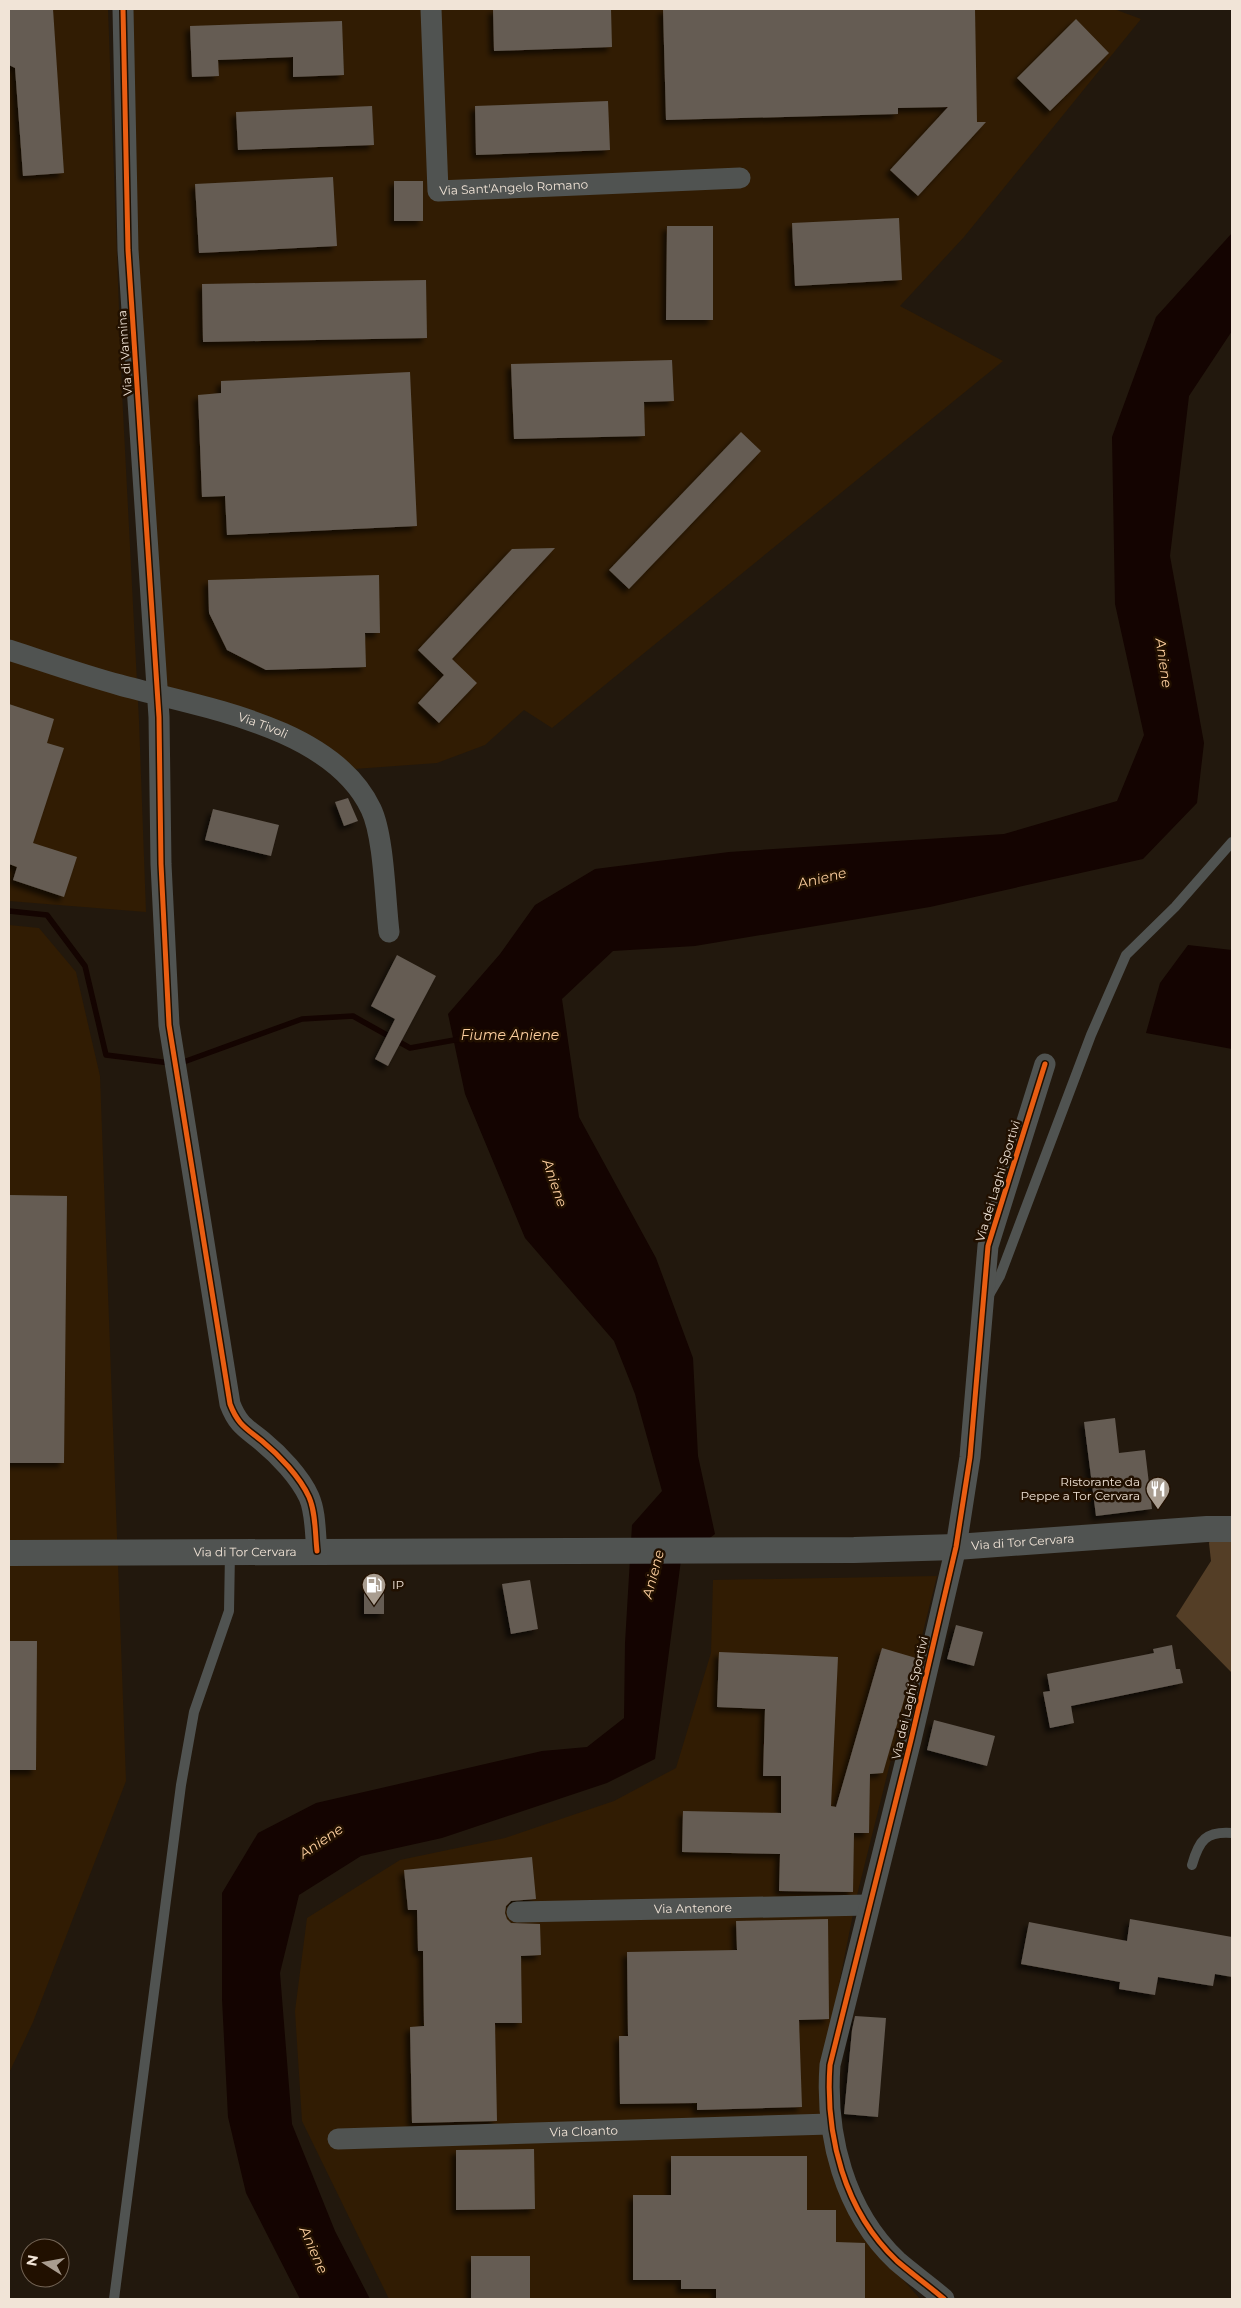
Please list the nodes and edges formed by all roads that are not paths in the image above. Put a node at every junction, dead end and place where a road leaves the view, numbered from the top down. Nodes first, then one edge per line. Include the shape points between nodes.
1 (124, 9) edge
2 (431, 9) edge
3 (740, 178) dead end
4 (9, 650) edge
5 (158, 696) junction
6 (1232, 842) edge
7 (388, 932) dead end
8 (1045, 1064) dead end
9 (984, 1302) junction
10 (1232, 1529) edge
11 (956, 1547) junction
12 (230, 1551) junction
13 (317, 1551) junction
14 (9, 1553) edge
15 (1232, 1833) edge
16 (1192, 1865) dead end
17 (869, 1905) junction
18 (517, 1912) dead end
19 (830, 2124) junction
20 (338, 2139) dead end
21 (114, 2299) edge
22 (944, 2299) edge

1 - 5 street, Via di Vannina via 128,250
2 - 3 street, Via Sant'Angelo Romano via 438,191
4 - 5 street, Via Tivoli
5 - 7 street, Via Tivoli via 251,720 312,748 340,768 360,791 373,814 379,841
5 - 13 street, Via di Vannina via 161,864 169,1025 230,1404 245,1429 263,1442 300,1482 312,1508
6 - 9 lane via 1175,907 1126,955 1091,1035 1000,1276
8 - 9 street, Via dei Laghi Sportivi via 988,1246
9 - 11 street, Via dei Laghi Sportivi via 970,1457
10 - 11 street, Via di Tor Cervara via 1206,1528
11 - 13 street, Via di Tor Cervara
11 - 17 street, Via dei Laghi Sportivi
12 - 13 street, Via di Tor Cervara
12 - 14 street, Via di Tor Cervara
12 - 21 lane via 229,1611 194,1712 181,1785
15 - 16 lane via 1219,1832 1207,1836 1196,1851
17 - 18 street, Via Antenore
17 - 19 street, Via dei Laghi Sportivi via 830,2065
19 - 20 street, Via Cloanto
19 - 22 street, Via dei Laghi Sportivi via 846,2183 863,2217 896,2260

